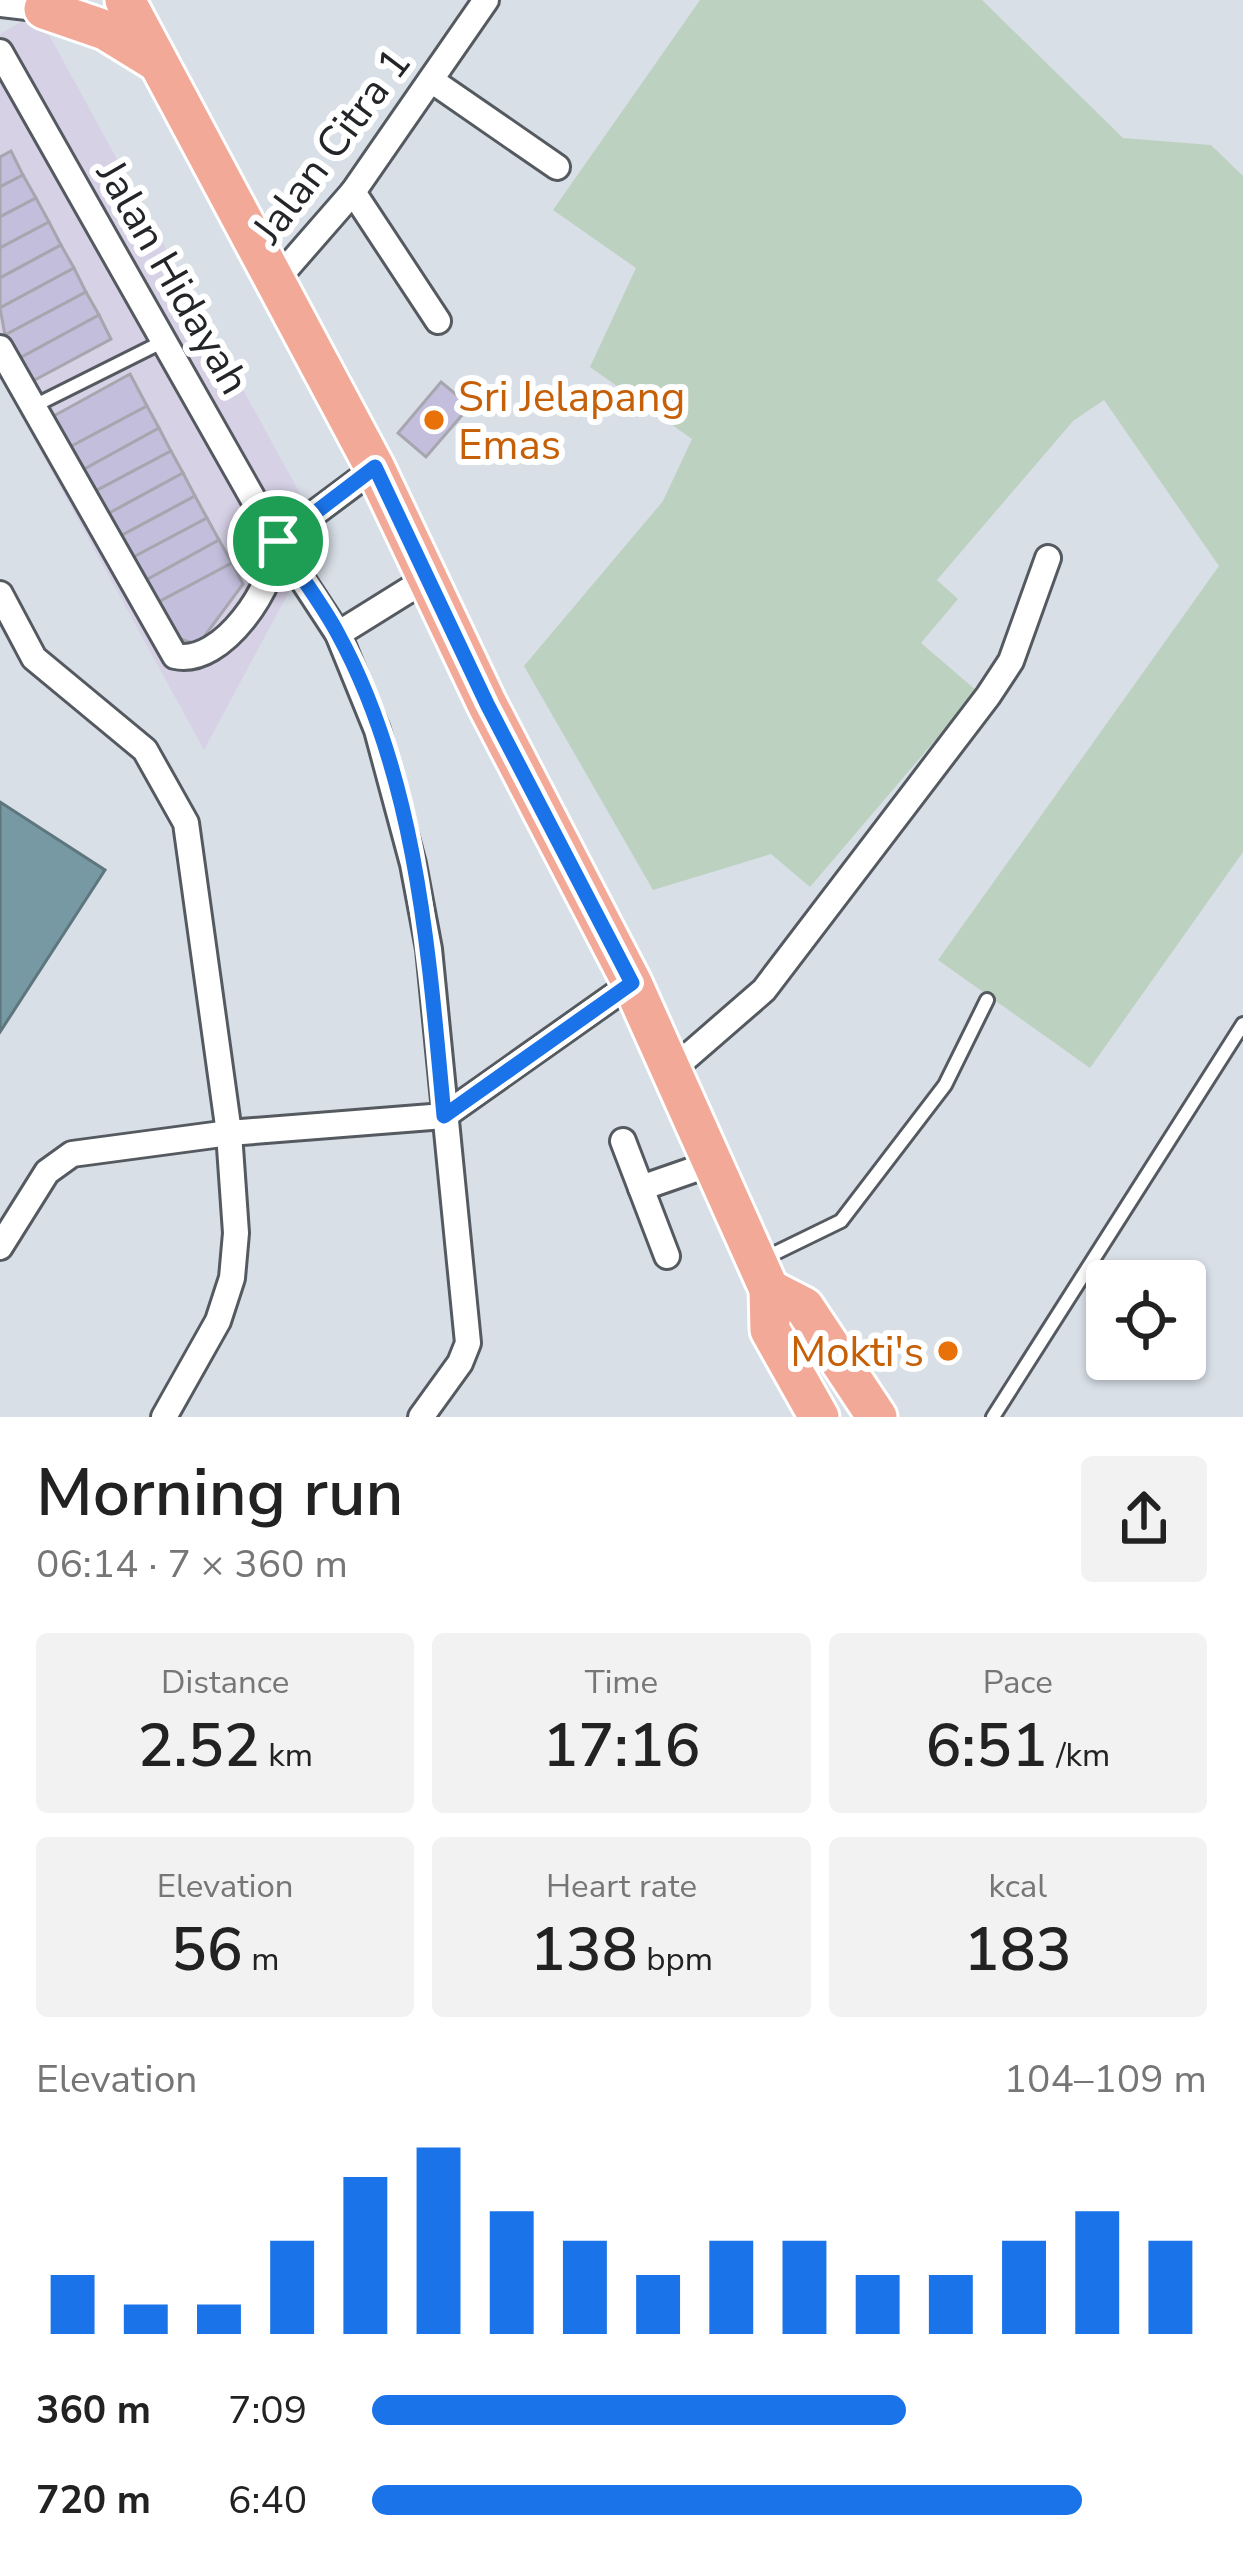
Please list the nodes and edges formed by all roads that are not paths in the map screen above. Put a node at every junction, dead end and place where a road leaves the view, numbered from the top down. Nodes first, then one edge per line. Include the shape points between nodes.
1 (124, 0) edge
2 (486, 0) edge
3 (2, 3) edge
4 (53, 5) edge
5 (0, 52) edge
6 (162, 65) junction
7 (430, 80) junction
8 (557, 167) dead end
9 (353, 192) junction
10 (278, 278) junction
11 (438, 322) dead end
12 (166, 339) junction
13 (0, 348) edge
14 (33, 407) junction
15 (375, 467) junction
16 (278, 541) junction
17 (1048, 558) dead end
18 (428, 578) junction
19 (0, 595) edge
20 (338, 634) junction
21 (632, 983) junction
22 (987, 1000) dead end
23 (1243, 1024) edge
24 (672, 1070) junction
25 (444, 1116) junction
26 (229, 1133) junction
27 (622, 1141) dead end
28 (713, 1163) junction
29 (640, 1188) junction
30 (0, 1247) edge
31 (667, 1256) dead end
32 (763, 1276) junction
33 (164, 1417) edge
34 (421, 1417) edge
35 (819, 1417) edge
36 (878, 1417) edge
37 (993, 1417) edge

1 - 6 main road
2 - 7 street, Jalan Citra 1
3 - 4 street
4 - 6 main road
5 - 12 street, Jalan Hidayah
6 - 10 main road
7 - 8 street
7 - 9 street, Jalan Citra 1
9 - 10 street, Jalan Citra 1
9 - 11 street
10 - 15 main road
12 - 14 lane
12 - 16 street, Jalan Hidayah
13 - 14 street
14 - 16 street via 175,656 209,652 256,602 274,572
15 - 16 street
15 - 18 main road
16 - 20 street, Jalan Hidayah
17 - 24 street via 1011,661 988,696 764,990
18 - 20 street
18 - 21 main road
19 - 26 street via 34,658 145,750 187,823
20 - 25 street, Jalan Hidayah via 382,745 413,863
21 - 24 main road
21 - 25 street
22 - 32 lane via 945,1085 841,1221
23 - 37 lane
24 - 28 main road
25 - 26 street
25 - 34 street, Jalan Hidayah via 468,1343
26 - 30 street via 72,1154 47,1172
26 - 33 street via 232,1278 204,1350
27 - 29 street
28 - 29 street
28 - 32 main road
29 - 31 street
32 - 35 main road via 770,1330
32 - 36 main road via 804,1307

